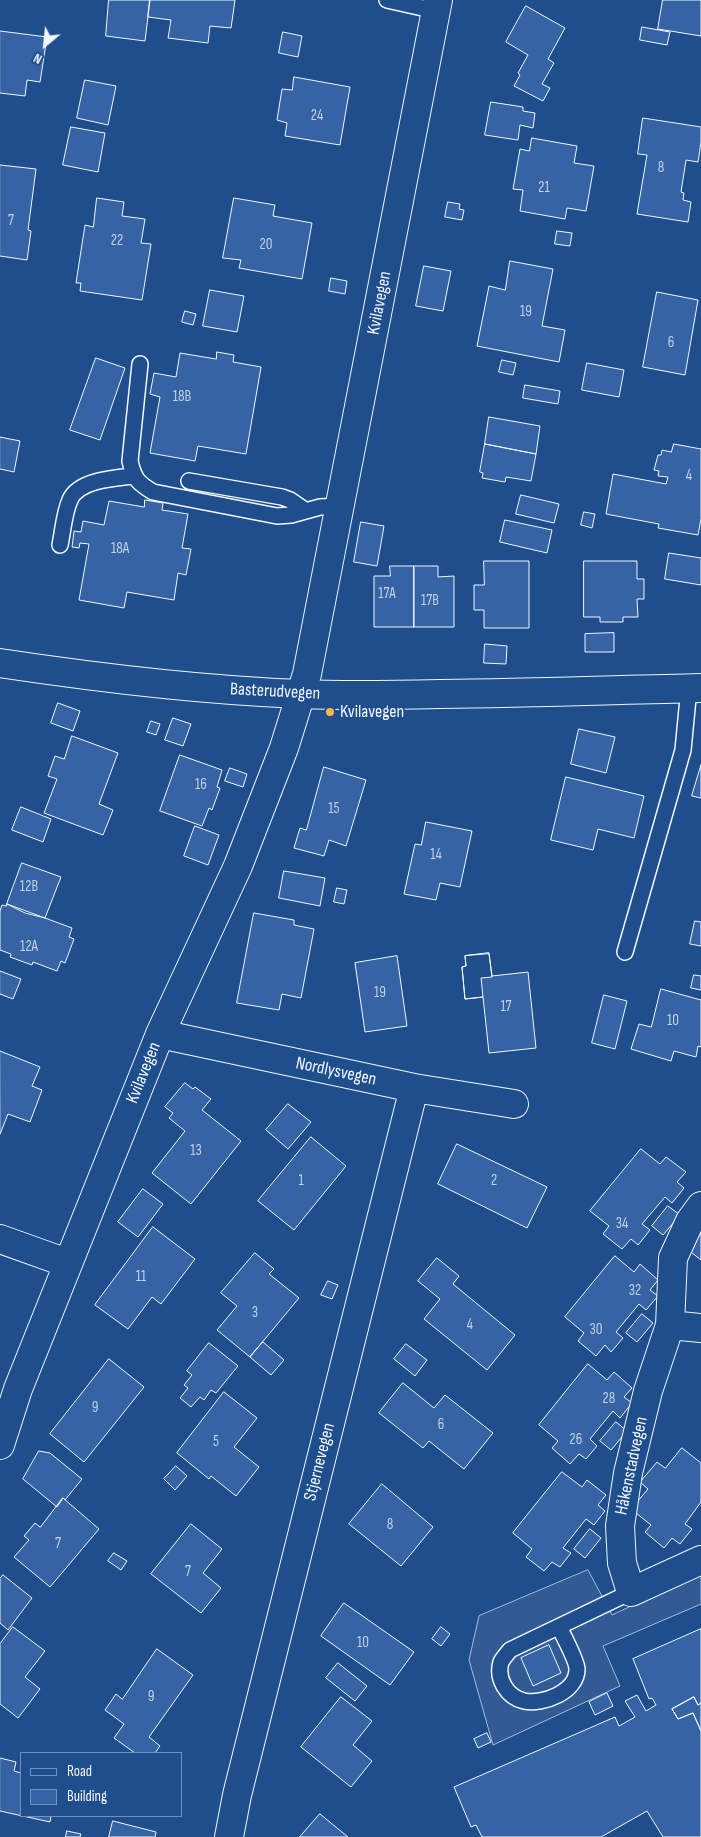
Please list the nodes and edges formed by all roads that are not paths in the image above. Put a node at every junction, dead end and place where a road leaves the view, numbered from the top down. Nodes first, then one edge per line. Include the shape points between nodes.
1 (387, 0) edge
2 (437, 6) edge
3 (140, 364) dead end
4 (133, 476) junction
5 (189, 481) dead end
6 (340, 506) junction
7 (306, 511) junction
8 (60, 545) dead end
9 (0, 662) edge
10 (695, 688) edge
11 (301, 694) junction
12 (625, 952) dead end
13 (160, 1034) junction
14 (414, 1088) junction
15 (514, 1104) dead end
16 (701, 1206) edge
17 (0, 1239) edge
18 (67, 1263) junction
19 (670, 1324) junction
20 (701, 1328) edge
21 (0, 1445) edge
22 (701, 1560) edge
23 (631, 1592) junction
24 (559, 1627) junction
25 (229, 1837) edge

1 - 2 lane
2 - 6 street, Kvilavegen
3 - 4 lane via 130,461
4 - 7 lane via 153,492 180,499 277,516
4 - 8 lane via 103,480 73,494
5 - 7 lane via 290,500
6 - 7 lane
6 - 11 street, Kvilavegen via 313,649
9 - 11 street, Basterudvegen via 114,679
10 - 11 street, Basterudvegen via 350,696
10 - 12 lane via 683,750
11 - 13 street, Kvilavegen via 284,748 238,866
13 - 14 street, Nordlysvegen
13 - 18 street, Kvilavegen
14 - 15 street, Nordlysvegen
14 - 25 street, Stjernevegen
16 - 19 street, Håkenstadvegen via 690,1221 673,1258
17 - 18 street
18 - 21 street, Kvilavegen
19 - 20 street
19 - 23 street, Håkenstadvegen via 648,1391 628,1473 620,1526 622,1563
22 - 23 street
23 - 24 lane
24 - 24 lane via 510,1650 502,1661 499,1675 512,1696 540,1701 567,1690 574,1681 577,1668

